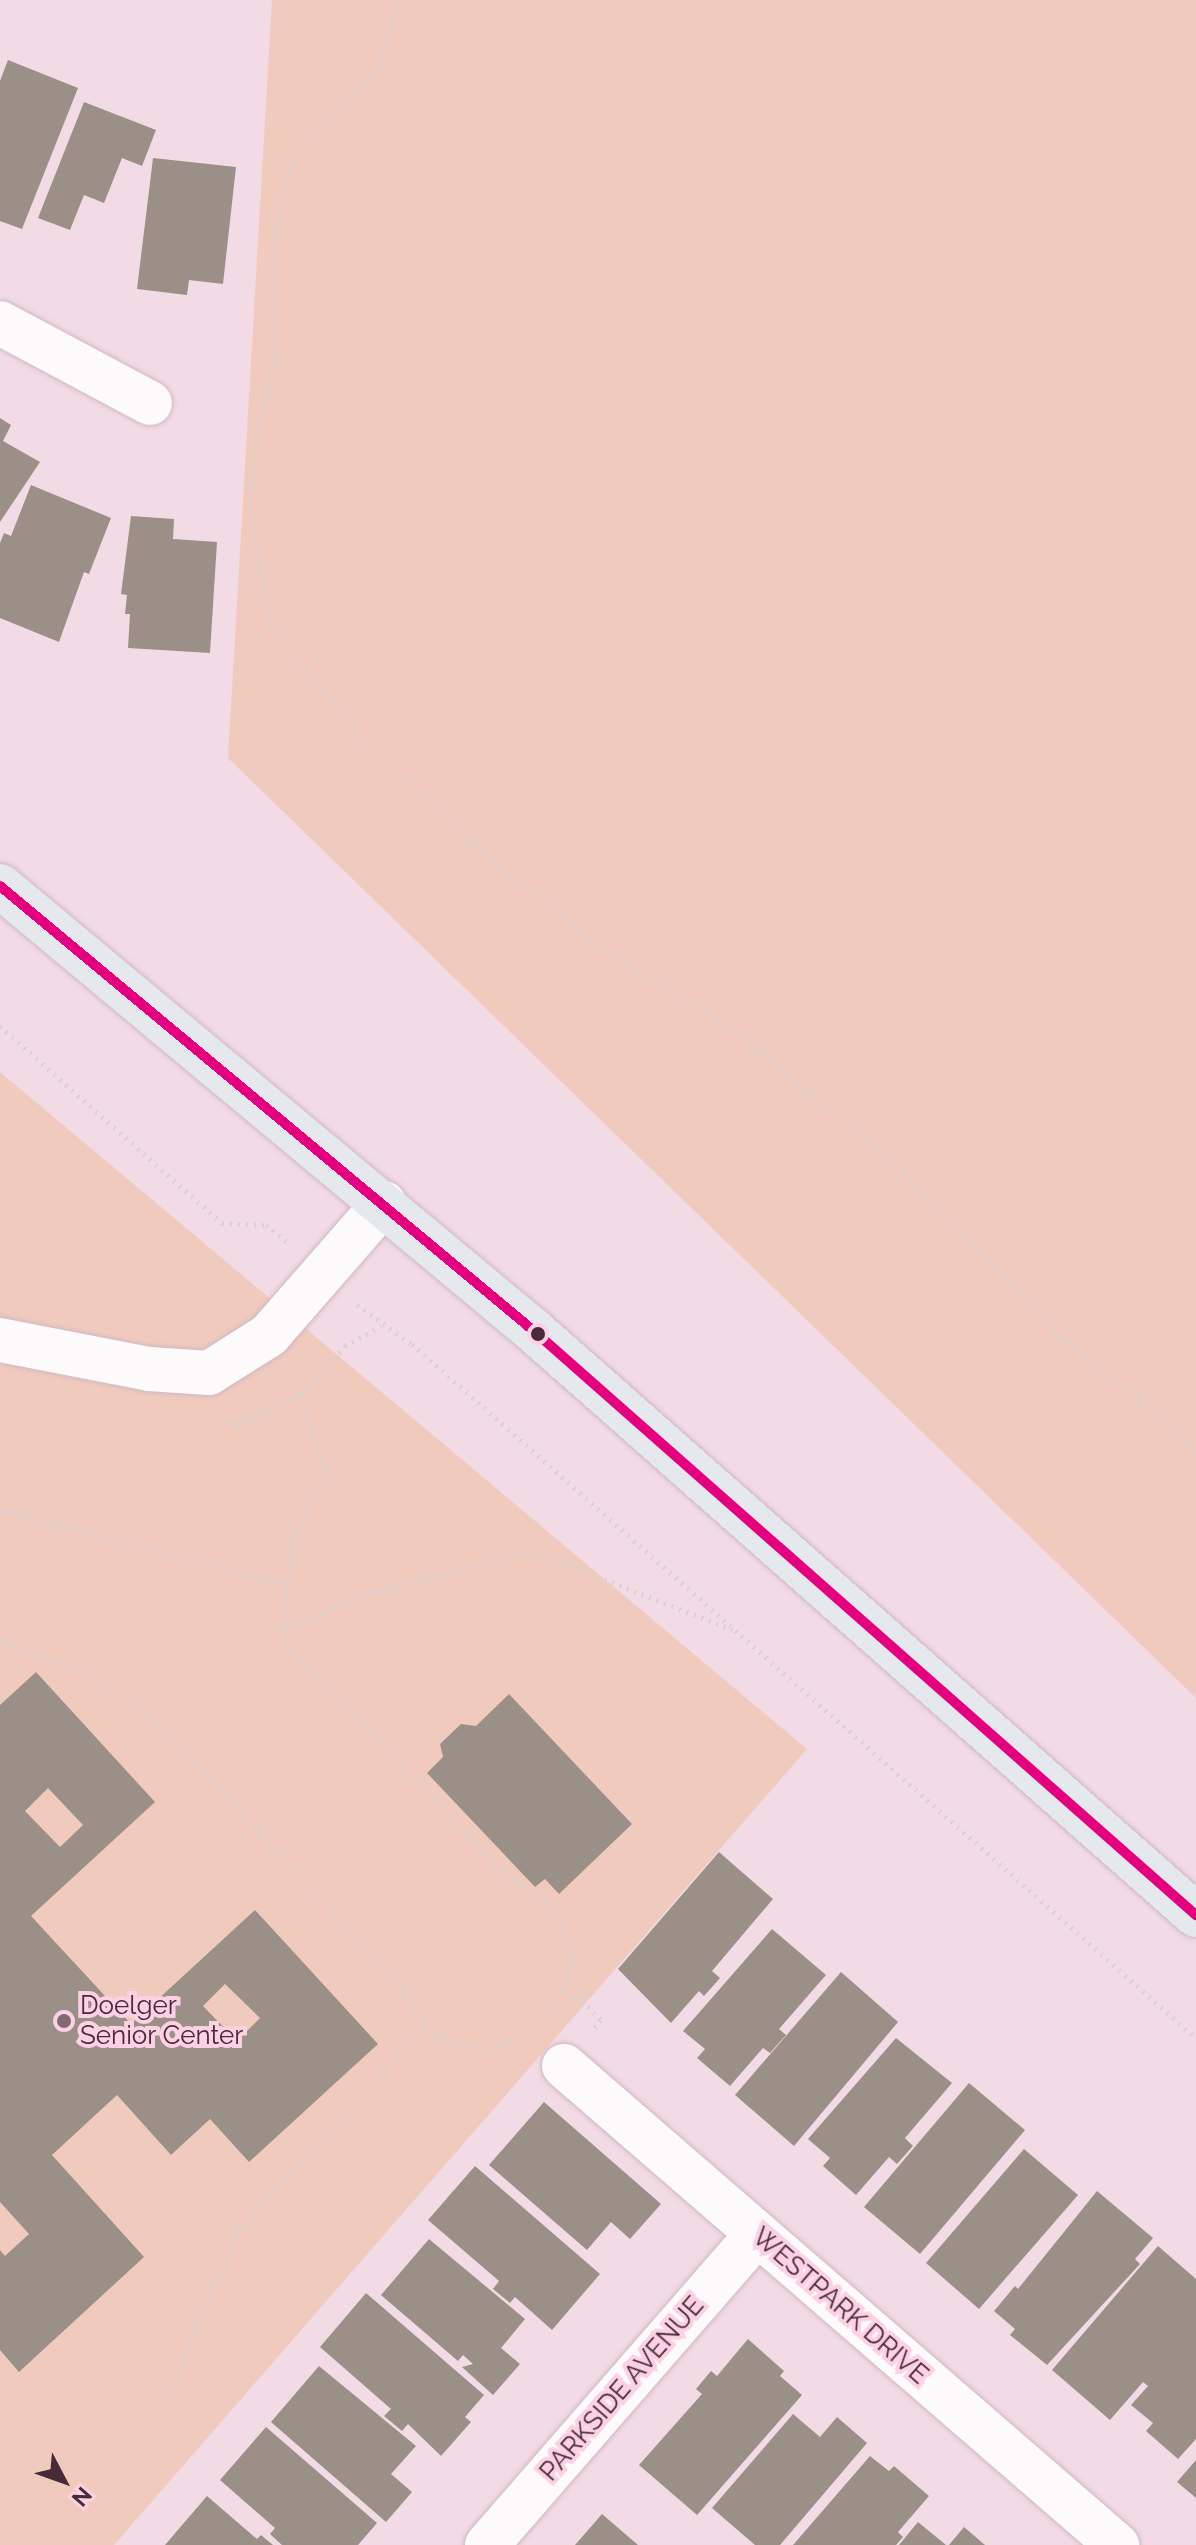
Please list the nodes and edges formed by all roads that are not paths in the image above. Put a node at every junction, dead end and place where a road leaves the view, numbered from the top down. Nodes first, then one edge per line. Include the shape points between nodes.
1 (0, 323) edge
2 (150, 403) dead end
3 (0, 886) edge
4 (384, 1203) junction
5 (0, 1340) edge
6 (1196, 1915) edge
7 (564, 2066) dead end
8 (757, 2234) junction
9 (487, 2545) edge
10 (1117, 2545) edge

1 - 2 street
3 - 4 main road
4 - 5 street via 269,1335 209,1373 149,1369
4 - 6 main road via 714,1487
7 - 8 street, WESTPARK DRIVE
8 - 9 street, PARKSIDE AVENUE
8 - 10 street, WESTPARK DRIVE

